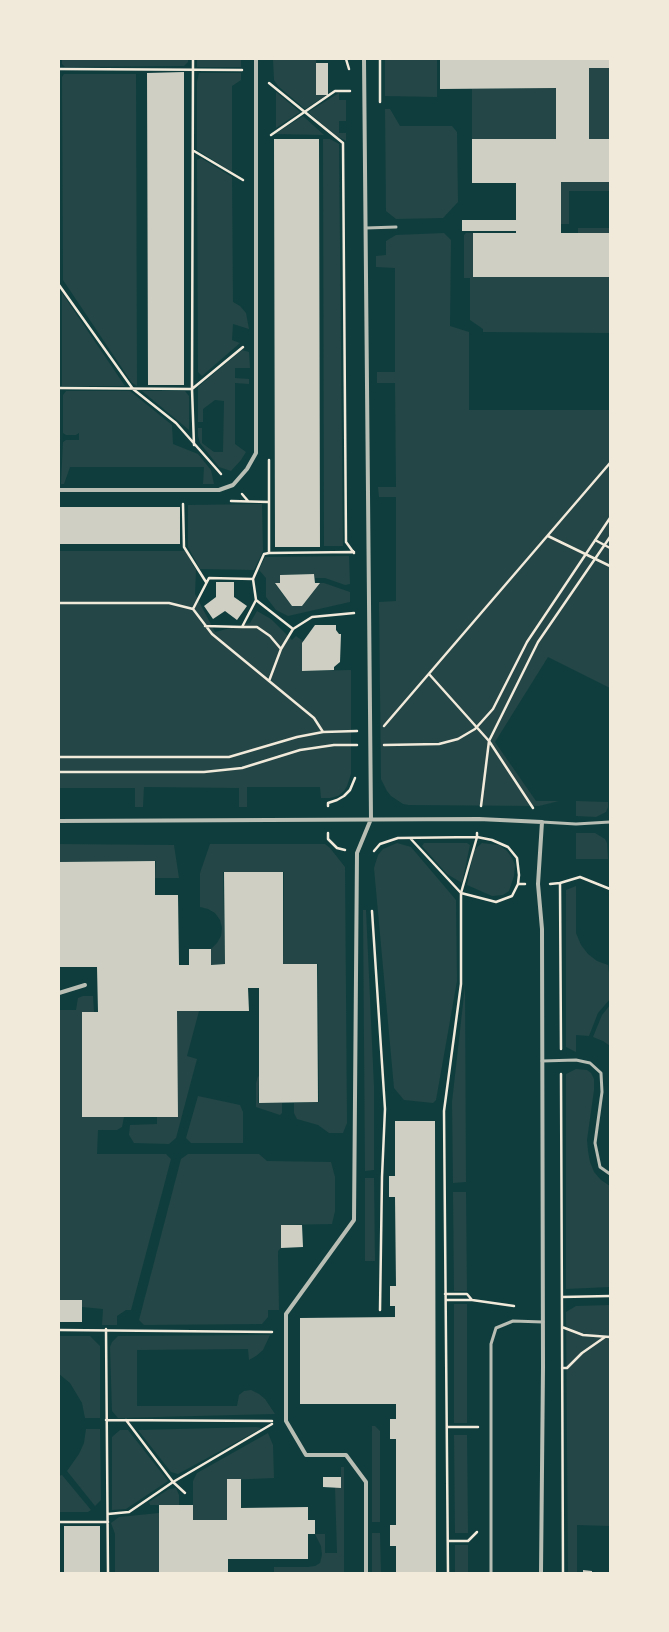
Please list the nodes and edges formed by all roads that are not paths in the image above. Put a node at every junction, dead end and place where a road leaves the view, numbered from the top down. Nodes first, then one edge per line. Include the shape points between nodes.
1 (256, 59) edge
2 (364, 59) edge
3 (396, 227) dead end
4 (366, 228) junction
5 (59, 490) edge
6 (371, 819) junction
7 (59, 821) edge
8 (542, 822) junction
9 (610, 822) edge
10 (85, 985) dead end
11 (59, 993) edge
12 (542, 1061) junction
13 (610, 1174) edge
14 (543, 1322) junction
15 (366, 1573) edge
16 (491, 1573) edge
17 (541, 1573) edge

1 - 5 street via 256,453 247,469 233,485 220,490
2 - 4 street
3 - 4 lane
4 - 6 street
6 - 7 street
6 - 8 street
6 - 15 street via 357,852 354,1220 286,1314 286,1421 306,1455 346,1455 366,1482
8 - 9 lane
8 - 12 street via 538,884 542,929
10 - 11 street
12 - 13 lane via 576,1060 590,1063 601,1073 602,1092 595,1143 600,1166
12 - 14 street
14 - 16 lane via 513,1321 496,1328 491,1344
14 - 17 street

